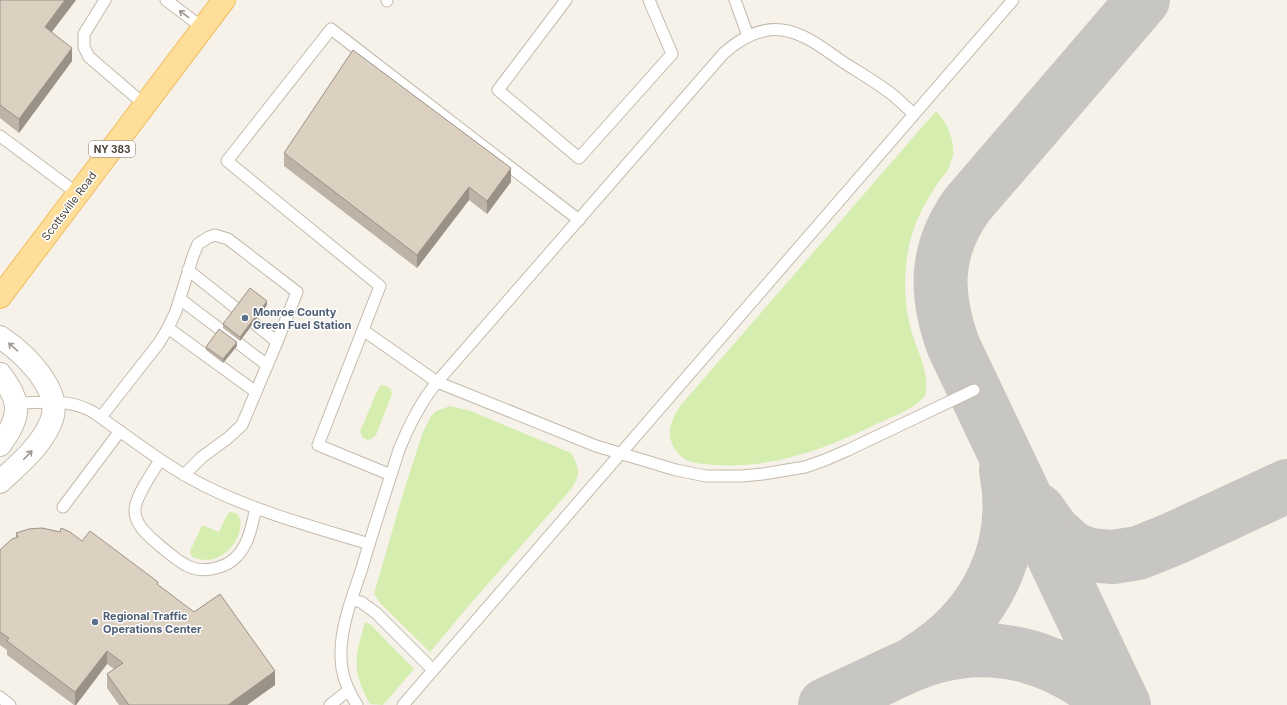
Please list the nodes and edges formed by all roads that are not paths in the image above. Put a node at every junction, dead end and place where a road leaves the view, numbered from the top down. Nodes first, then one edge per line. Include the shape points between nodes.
1 (105, 0) edge
2 (166, 0) edge
3 (224, 0) edge
4 (566, 0) edge
5 (649, 0) edge
6 (735, 0) edge
7 (1013, 0) edge
8 (203, 28) junction
9 (748, 36) junction
10 (145, 105) junction
11 (914, 114) junction
12 (0, 136) edge
13 (78, 194) junction
14 (578, 220) junction
15 (188, 270) junction
16 (0, 297) edge
17 (180, 299) junction
18 (237, 309) edge
19 (254, 323) edge
20 (168, 328) junction
21 (363, 330) junction
22 (0, 337) edge
23 (277, 342) junction
24 (267, 365) junction
25 (0, 374) edge
26 (437, 382) junction
27 (974, 390) dead end
28 (256, 392) junction
29 (16, 403) junction
30 (53, 403) junction
31 (101, 417) junction
32 (120, 431) junction
33 (0, 445) edge
34 (620, 453) junction
35 (160, 460) junction
36 (184, 475) junction
37 (391, 475) junction
38 (0, 482) edge
39 (63, 507) dead end
40 (256, 508) junction
41 (369, 544) junction
42 (352, 600) junction
43 (433, 670) junction
44 (349, 690) junction
45 (0, 697) edge
46 (10, 705) edge
47 (330, 705) edge
48 (357, 705) edge
49 (403, 705) edge

1 - 10 lane via 84,34 84,47 89,57
8 -> 2 lane
3 - 8 main road, Scottsville Road / NY 383
4 - 5 lane via 498,90 579,158 672,54
6 - 9 lane
7 - 11 lane
8 - 10 main road, Scottsville Road / NY 383
9 - 11 lane via 782,30 805,38 886,91
9 - 14 lane via 724,53
10 - 13 main road, Scottsville Road / NY 383
11 - 34 lane
12 - 13 lane
13 - 16 main road, Scottsville Road / NY 383
14 - 21 lane via 331,29 227,161 380,286
14 - 26 lane
15 - 17 lane
15 - 18 lane
15 - 23 lane via 198,244 215,235 222,236 296,292
17 - 20 lane
17 - 24 lane
19 - 23 lane
20 - 28 lane
20 - 31 lane
21 - 26 lane
21 - 37 lane via 318,444
30 -> 22 street via 40,374
23 - 24 lane
24 - 28 lane
25 - 29 street via 12,390
26 - 34 lane via 577,439
26 - 37 lane via 411,421
27 - 34 lane via 825,460 784,471 742,476 706,476
28 - 36 lane via 239,429 202,457
29 - 30 lane
29 - 33 street via 14,422
30 - 31 lane via 78,405
38 -> 30 street via 42,438 51,423
31 - 32 lane
32 - 35 lane
32 - 39 lane
34 - 43 lane
35 - 36 lane
35 - 40 lane via 137,502 137,520 147,535 185,565 207,570 223,566 236,557 245,545
36 - 40 lane
37 - 41 lane
40 - 41 lane
41 - 42 lane
42 - 43 lane via 361,602 372,610
42 - 44 lane via 341,657
43 - 49 lane
44 - 47 lane
44 - 48 lane
45 - 46 lane

